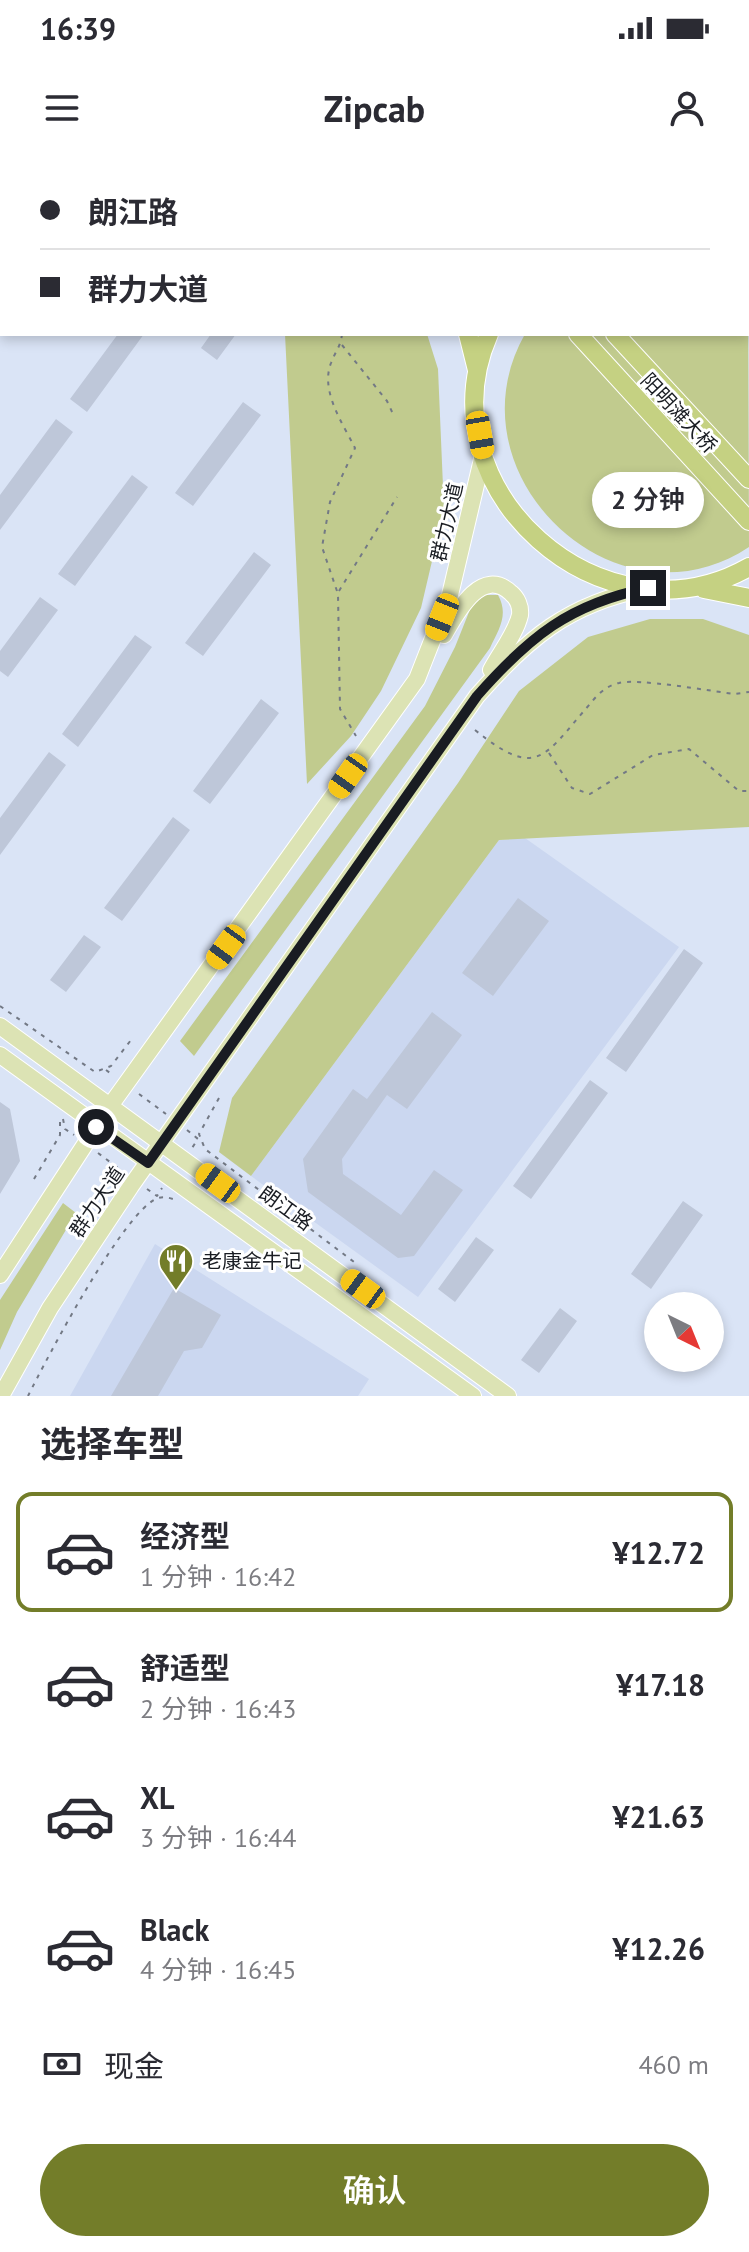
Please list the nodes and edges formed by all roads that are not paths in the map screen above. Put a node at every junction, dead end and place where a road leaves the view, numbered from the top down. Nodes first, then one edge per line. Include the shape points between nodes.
1 (468, 336) edge
2 (488, 336) edge
3 (580, 336) edge
4 (617, 336) edge
5 (478, 374) junction
6 (483, 455) junction
7 (749, 479) edge
8 (749, 521) edge
9 (749, 567) edge
10 (685, 587) junction
11 (648, 588) junction
12 (749, 598) edge
13 (417, 679) junction
14 (477, 696) junction
15 (0, 1026) edge
16 (0, 1055) edge
17 (110, 1106) junction
18 (96, 1127) junction
19 (162, 1142) junction
20 (148, 1163) junction
21 (0, 1275) edge
22 (1, 1396) edge
23 (473, 1396) edge
24 (508, 1396) edge

1 - 5 highway
2 - 5 highway
3 - 8 highway, 阳明滩大桥
4 - 7 highway, 阳明滩大桥
5 - 6 highway via 476,415
6 - 11 highway via 511,512 541,543 586,572
6 - 13 main road, 群力大道 via 450,595
9 - 10 highway
10 - 11 highway
10 - 12 highway
11 - 14 main road, 群力大道 via 576,609 515,655
13 - 14 main road via 472,592 502,586 515,596 520,614
13 - 17 main road, 群力大道
14 - 19 main road, 群力大道
15 - 17 main road, 朗江路
16 - 18 main road
17 - 18 main road, 群力大道
17 - 19 main road, 朗江路
18 - 20 main road
18 - 21 main road, 群力大道
19 - 20 main road, 群力大道
19 - 24 main road, 朗江路
20 - 22 main road, 群力大道 via 50,1308
20 - 23 main road

